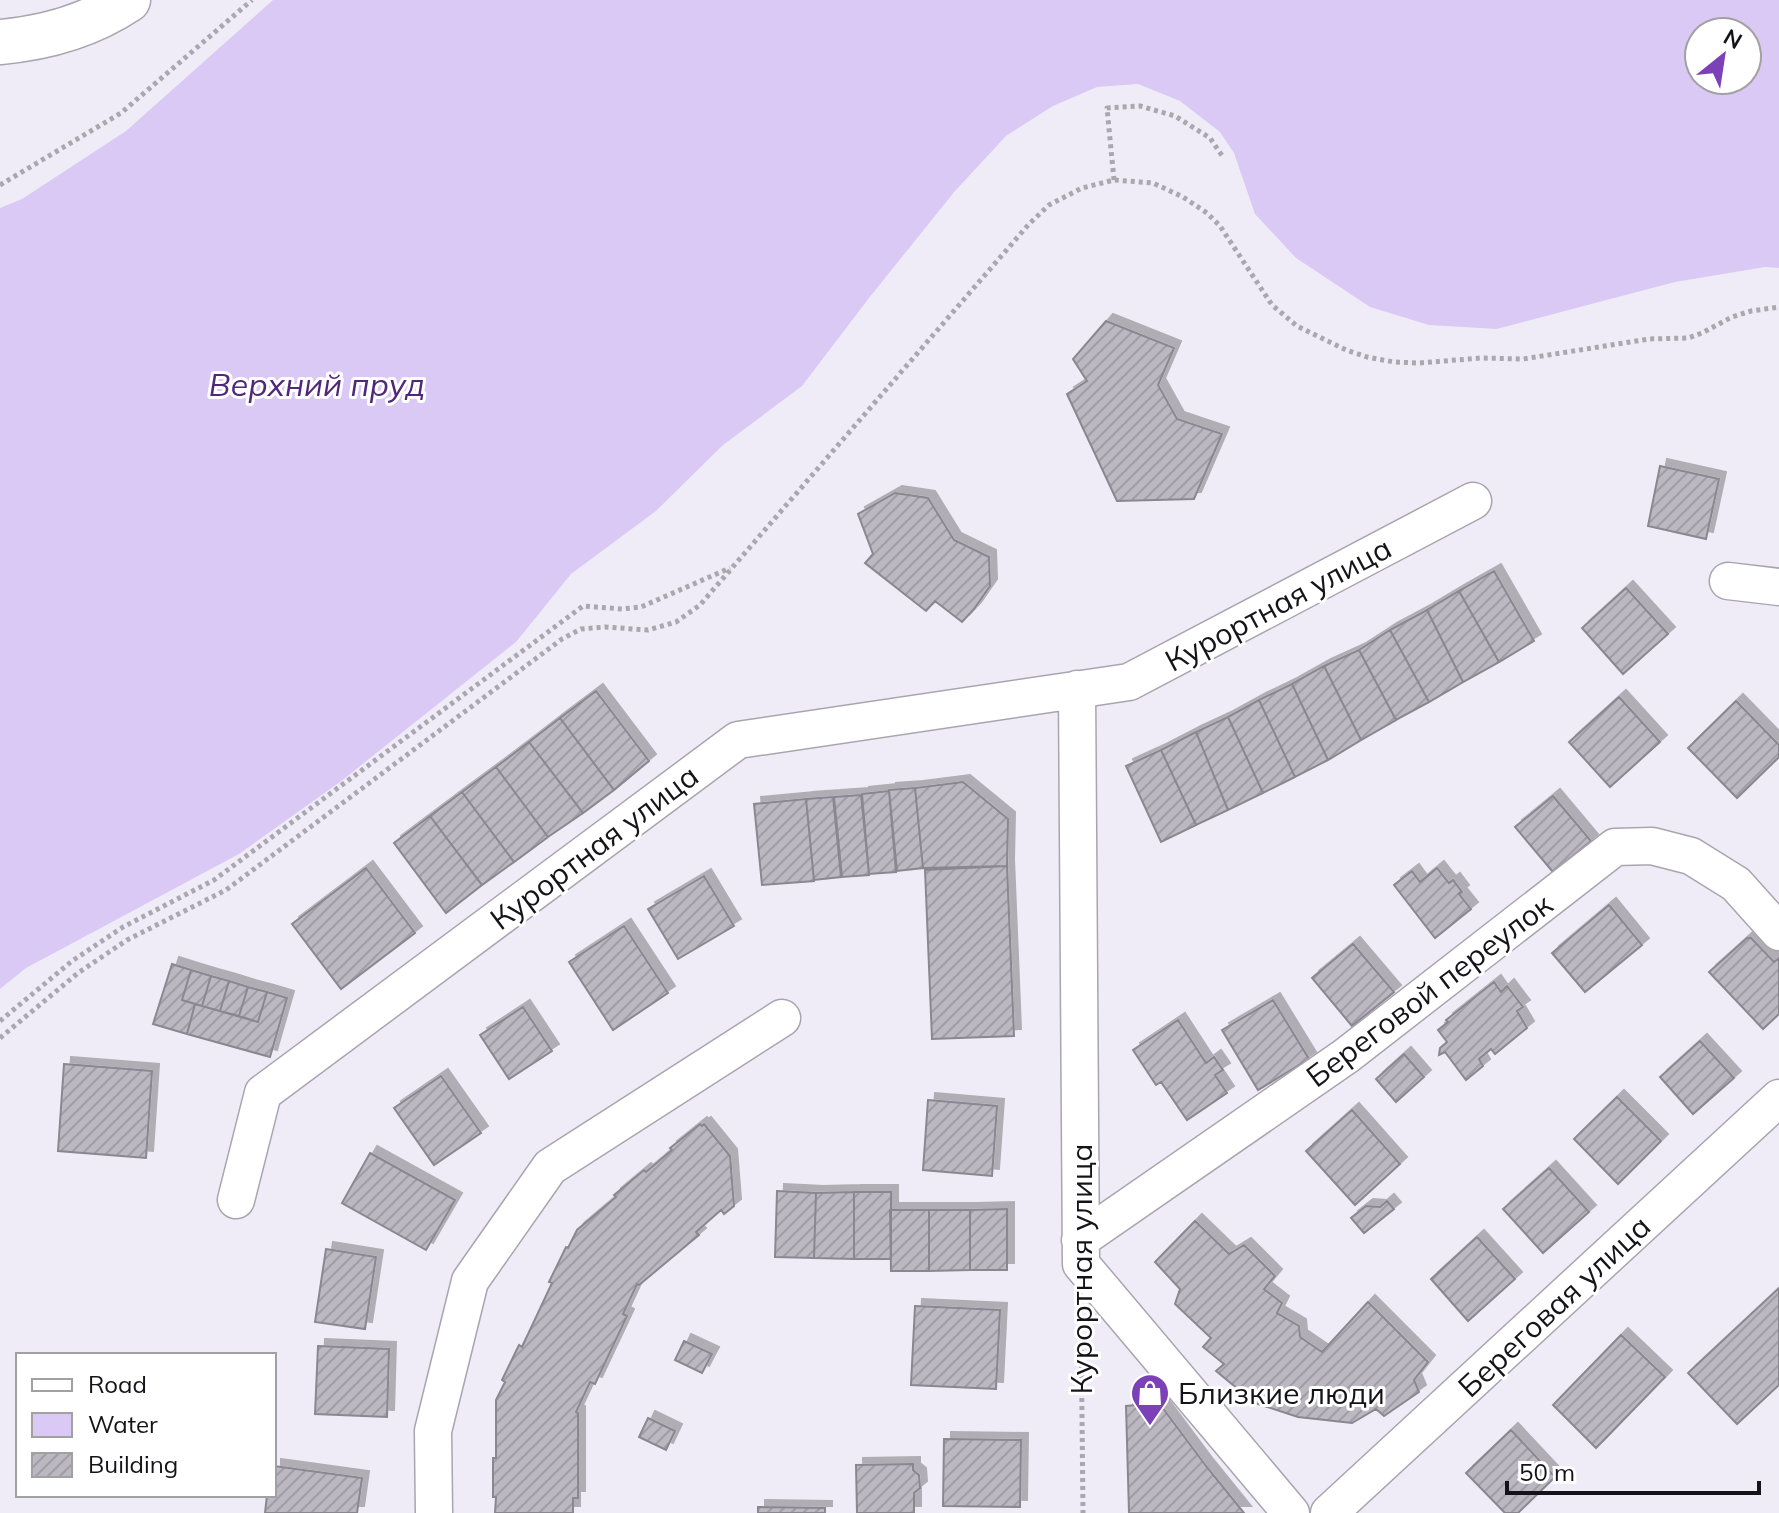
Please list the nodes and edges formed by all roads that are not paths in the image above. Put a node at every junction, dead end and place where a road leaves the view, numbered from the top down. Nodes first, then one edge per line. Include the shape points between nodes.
1 (128, 0) edge
2 (0, 42) edge
3 (1473, 501) dead end
4 (1728, 581) dead end
5 (1779, 587) edge
6 (1077, 689) junction
7 (1779, 932) edge
8 (782, 1018) dead end
9 (1779, 1098) edge
10 (236, 1200) dead end
11 (1080, 1252) junction
12 (434, 1513) edge
13 (1291, 1513) edge
14 (1329, 1513) edge

1 - 2 main road via 58,33
3 - 6 street, Курортная улица via 1129,682
4 - 5 street
6 - 10 street, Курортная улица via 738,740 263,1093
6 - 11 street, Курортная улица
7 - 11 street, Береговой переулок via 1736,884 1691,856 1652,846 1615,847 1346,1056
8 - 12 street via 550,1167 470,1281 433,1431
9 - 14 street, Береговая улица
11 - 13 street

